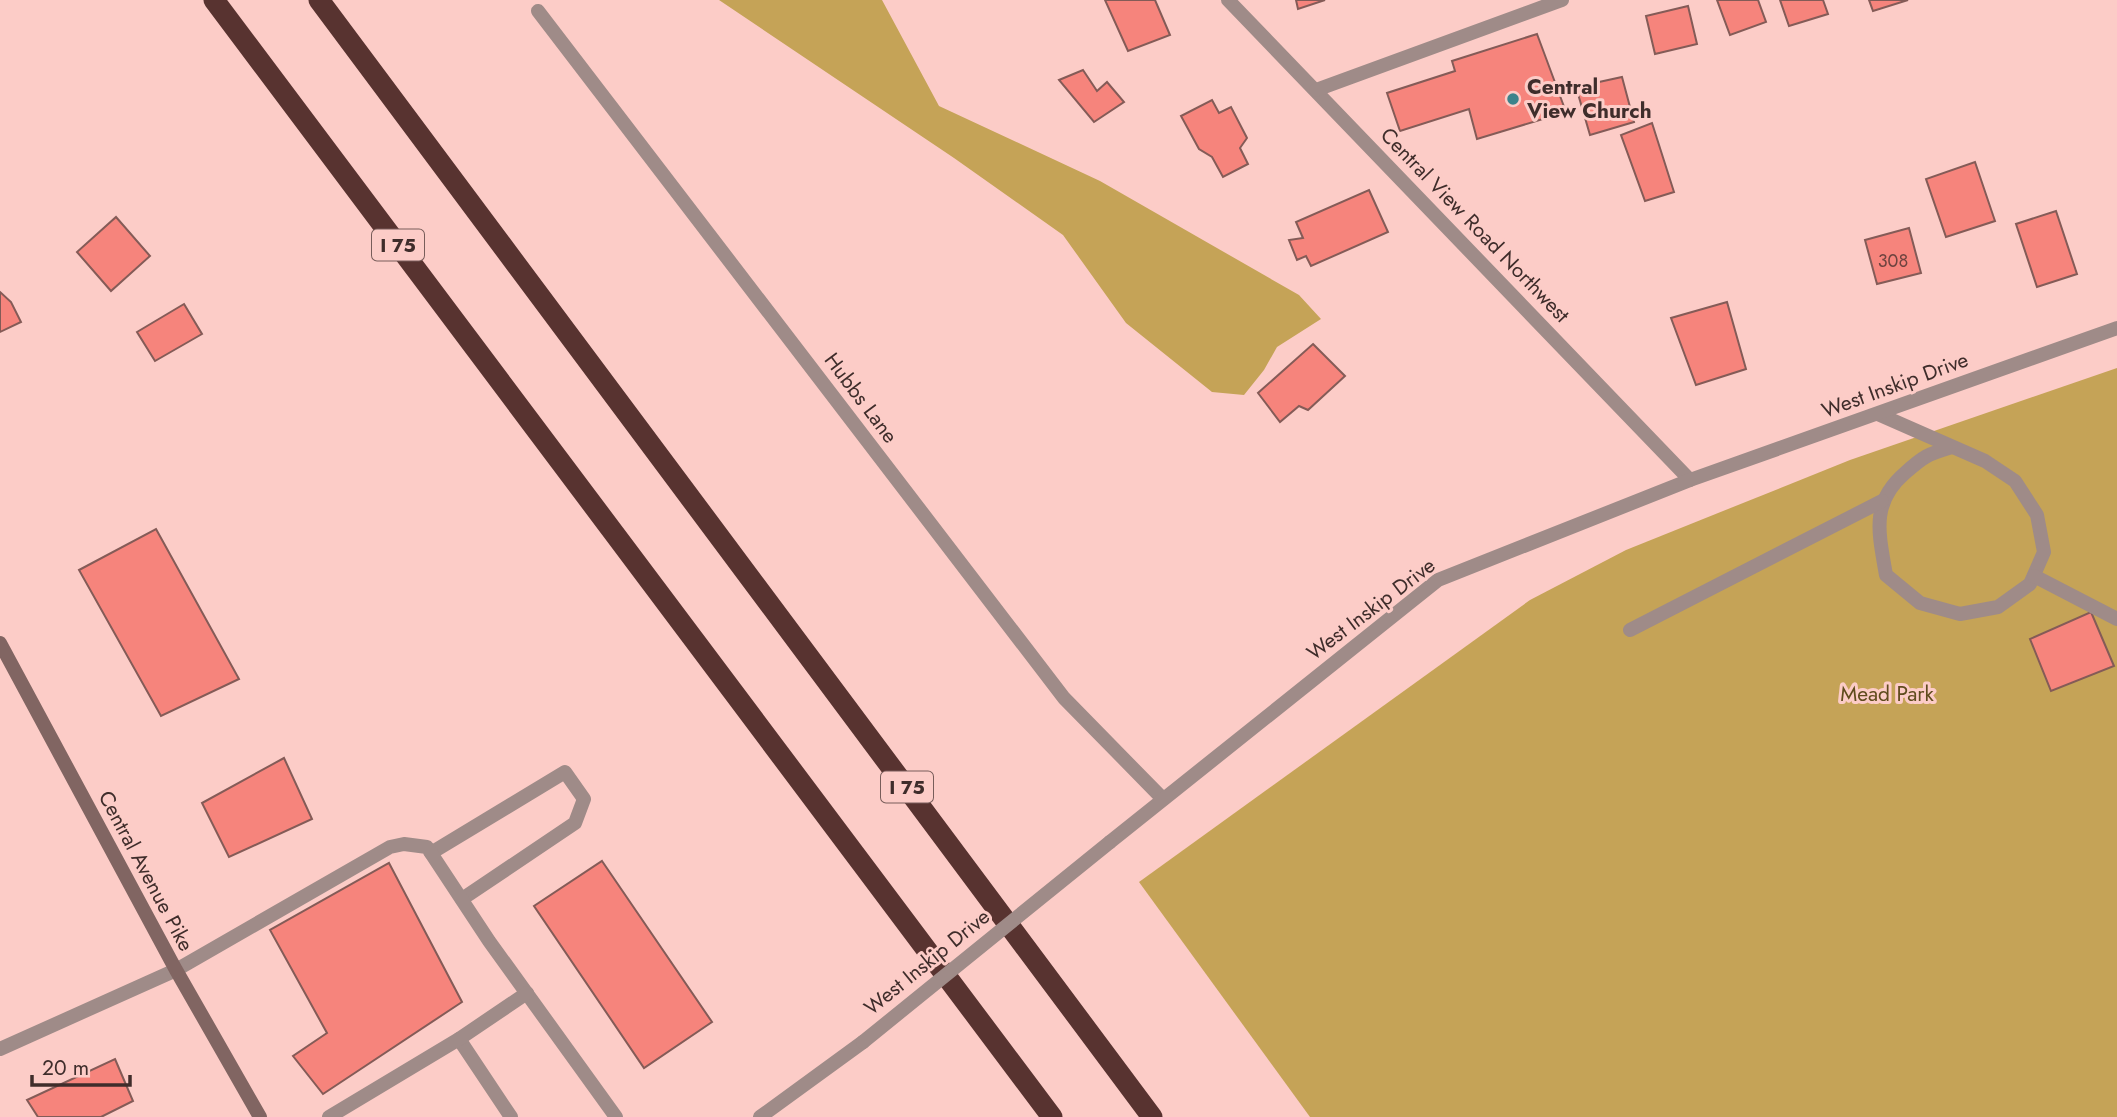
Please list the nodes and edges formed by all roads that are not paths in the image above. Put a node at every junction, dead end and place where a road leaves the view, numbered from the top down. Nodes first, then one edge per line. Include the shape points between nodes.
1 (214, 0) edge
2 (319, 0) edge
3 (1228, 0) edge
4 (1562, 0) edge
5 (538, 11) dead end
6 (1316, 90) junction
7 (2117, 328) edge
8 (1878, 414) junction
9 (1952, 447) junction
10 (1690, 480) junction
11 (1882, 501) junction
12 (2034, 576) junction
13 (2117, 619) edge
14 (1630, 630) dead end
15 (0, 643) edge
16 (1163, 799) junction
17 (431, 853) junction
18 (462, 899) junction
19 (176, 970) junction
20 (527, 993) junction
21 (459, 1040) junction
22 (0, 1049) edge
23 (260, 1117) edge
24 (329, 1117) edge
25 (511, 1117) edge
26 (616, 1117) edge
27 (760, 1117) edge
28 (1052, 1117) edge
29 (1152, 1117) edge

1 - 28 highway, I 75
2 - 29 highway, I 75
3 - 6 street, Central View Road Northwest
4 - 6 street
5 - 16 street, Hubbs Lane via 1064,698
6 - 10 street, Central View Road Northwest
7 - 8 street, West Inskip Drive
8 - 9 street
8 - 10 street, West Inskip Drive
9 - 11 street via 1926,455 1891,485
9 - 12 street via 1995,468 2015,481 2022,492 2036,515 2044,552
10 - 16 street, West Inskip Drive via 1438,580
11 - 12 street via 1879,531 1886,575 1920,603 1960,614 1998,607
11 - 14 street
12 - 13 street
15 - 19 main road, Central Avenue Pike
16 - 27 street, West Inskip Drive, bridge via 863,1042
17 - 18 street
17 - 18 street via 565,772 584,799 575,822
17 - 19 street via 417,844 390,846
18 - 20 street
19 - 22 street
19 - 23 main road, Central Avenue Pike
20 - 21 street
20 - 26 street
21 - 24 street
21 - 25 street

